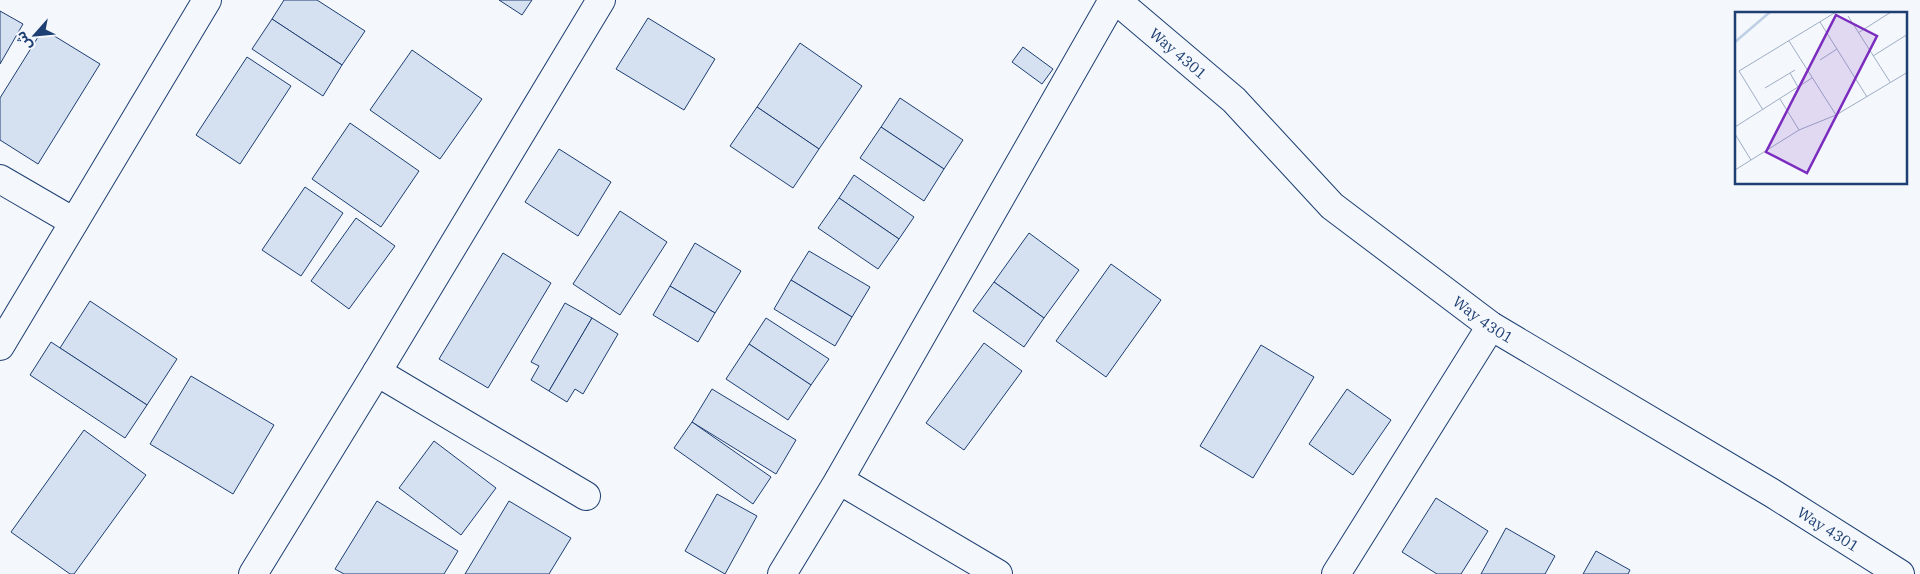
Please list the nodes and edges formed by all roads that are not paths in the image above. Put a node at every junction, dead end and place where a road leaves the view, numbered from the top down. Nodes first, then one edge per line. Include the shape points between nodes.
1 (206, 0) edge
2 (601, 0) edge
3 (1114, 0) edge
4 (0, 179) edge
5 (74, 222) junction
6 (1491, 326) junction
7 (0, 346) edge
8 (377, 372) junction
9 (839, 480) junction
10 (586, 496) dead end
11 (253, 574) edge
12 (782, 574) edge
13 (998, 574) edge
14 (1336, 574) edge
15 (1900, 574) edge

1 - 5 street
2 - 8 street
3 - 6 street, Way 4301 via 1234,100 1332,206
3 - 9 street
4 - 5 street
5 - 7 street
6 - 14 street
6 - 15 street, Way 4301 via 1772,492
8 - 10 street
8 - 11 street
9 - 12 street
9 - 13 street

